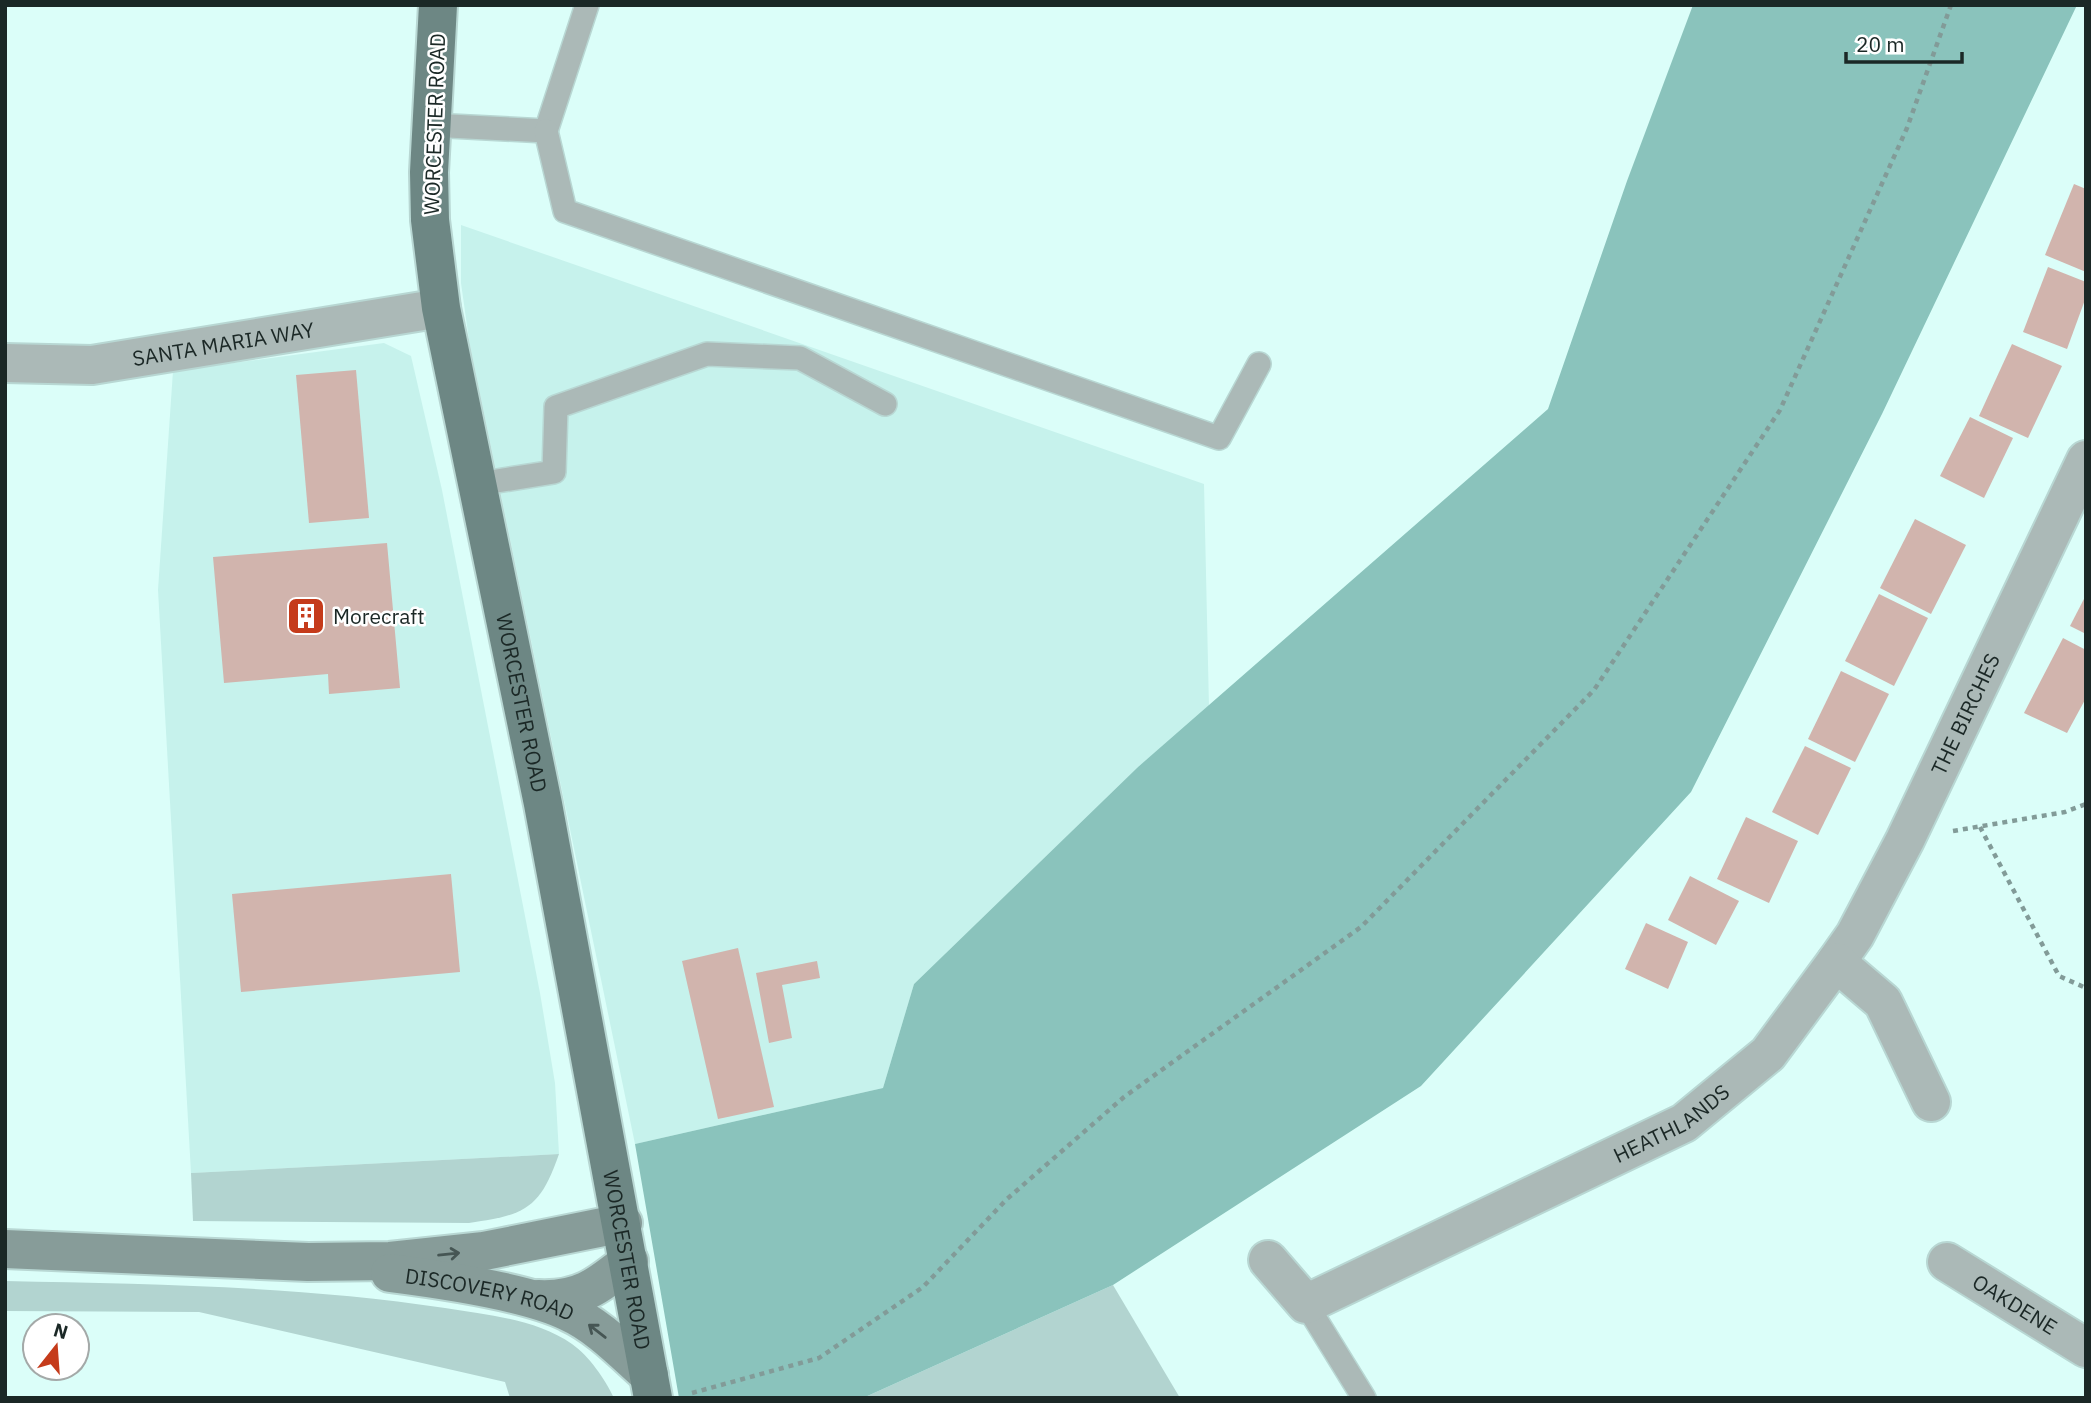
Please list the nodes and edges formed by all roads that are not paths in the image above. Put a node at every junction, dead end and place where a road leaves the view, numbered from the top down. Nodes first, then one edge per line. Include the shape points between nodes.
1 (438, 5) edge
2 (587, 5) edge
3 (430, 125) junction
4 (546, 131) junction
5 (441, 308) junction
6 (5, 363) edge
7 (1259, 364) dead end
8 (885, 404) dead end
9 (2086, 460) edge
10 (478, 484) junction
11 (1836, 962) junction
12 (1931, 1102) dead end
13 (622, 1223) junction
14 (5, 1249) edge
15 (1268, 1260) dead end
16 (629, 1261) junction
17 (308, 1262) junction
18 (1947, 1262) dead end
19 (524, 1299) junction
20 (1306, 1304) junction
21 (2086, 1348) edge
22 (660, 1390) edge
23 (1364, 1398) edge

1 - 3 main road, WORCESTER ROAD
2 - 4 lane
3 - 4 lane
3 - 5 main road, WORCESTER ROAD via 430,220
4 - 7 lane via 565,211 1219,438
5 - 6 street, SANTA MARIA WAY via 92,365
5 - 10 main road, WORCESTER ROAD
8 - 10 lane via 800,358 707,354 556,407 554,472
9 - 11 street, THE BIRCHES via 1905,840
10 - 13 main road, WORCESTER ROAD
11 - 12 street via 1883,1002
11 - 20 street, HEATHLANDS via 1768,1054 1684,1123
13 - 16 main road, WORCESTER ROAD
17 -> 13 street, DISCOVERY ROAD via 390,1261 484,1251
14 - 17 street, DISCOVERY ROAD
15 - 20 street
16 - 19 street via 593,1290 559,1300
16 - 22 main road, WORCESTER ROAD
17 - 19 street, DISCOVERY ROAD
18 - 21 street, OAKDENE
22 -> 19 street, DISCOVERY ROAD via 592,1326 568,1312
20 - 23 lane

